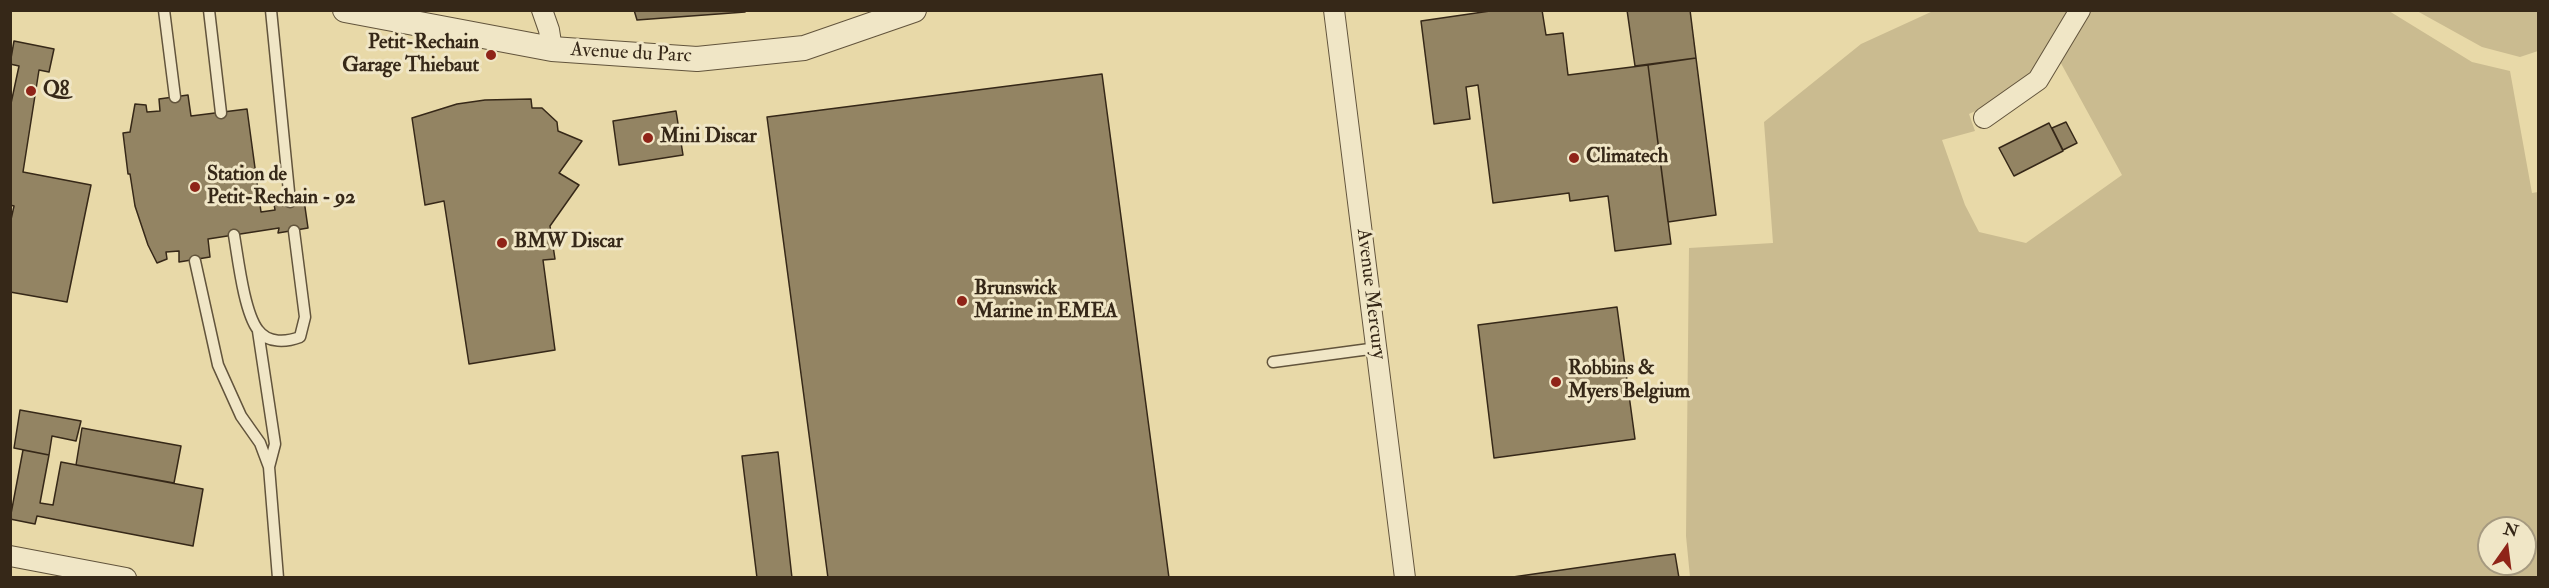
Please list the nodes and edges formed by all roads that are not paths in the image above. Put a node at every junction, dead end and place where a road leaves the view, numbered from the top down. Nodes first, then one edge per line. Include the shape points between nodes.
1 (164, 10) edge
2 (209, 10) edge
3 (272, 10) edge
4 (345, 10) edge
5 (542, 10) edge
6 (914, 10) edge
7 (1334, 10) edge
8 (2080, 10) edge
9 (552, 49) junction
10 (175, 97) dead end
11 (221, 113) dead end
12 (1984, 118) dead end
13 (290, 202) dead end
14 (294, 231) dead end
15 (234, 235) dead end
16 (195, 261) dead end
17 (258, 331) junction
18 (1377, 348) junction
19 (1273, 362) dead end
20 (269, 467) junction
21 (10, 556) edge
22 (126, 578) edge
23 (278, 578) edge
24 (1405, 578) edge

1 - 10 lane
2 - 11 lane
3 - 13 lane
4 - 9 street, Avenue du Parc
5 - 9 street
6 - 9 street, Avenue du Parc via 804,48 697,59
7 - 18 street, Avenue Mercury
8 - 12 street via 2038,80
14 - 17 lane via 305,317 300,336 285,342
15 - 17 lane via 248,308
16 - 20 lane via 218,365
17 - 20 lane via 275,444
18 - 19 lane
18 - 24 street, Avenue Mercury
20 - 23 lane
21 - 22 street

